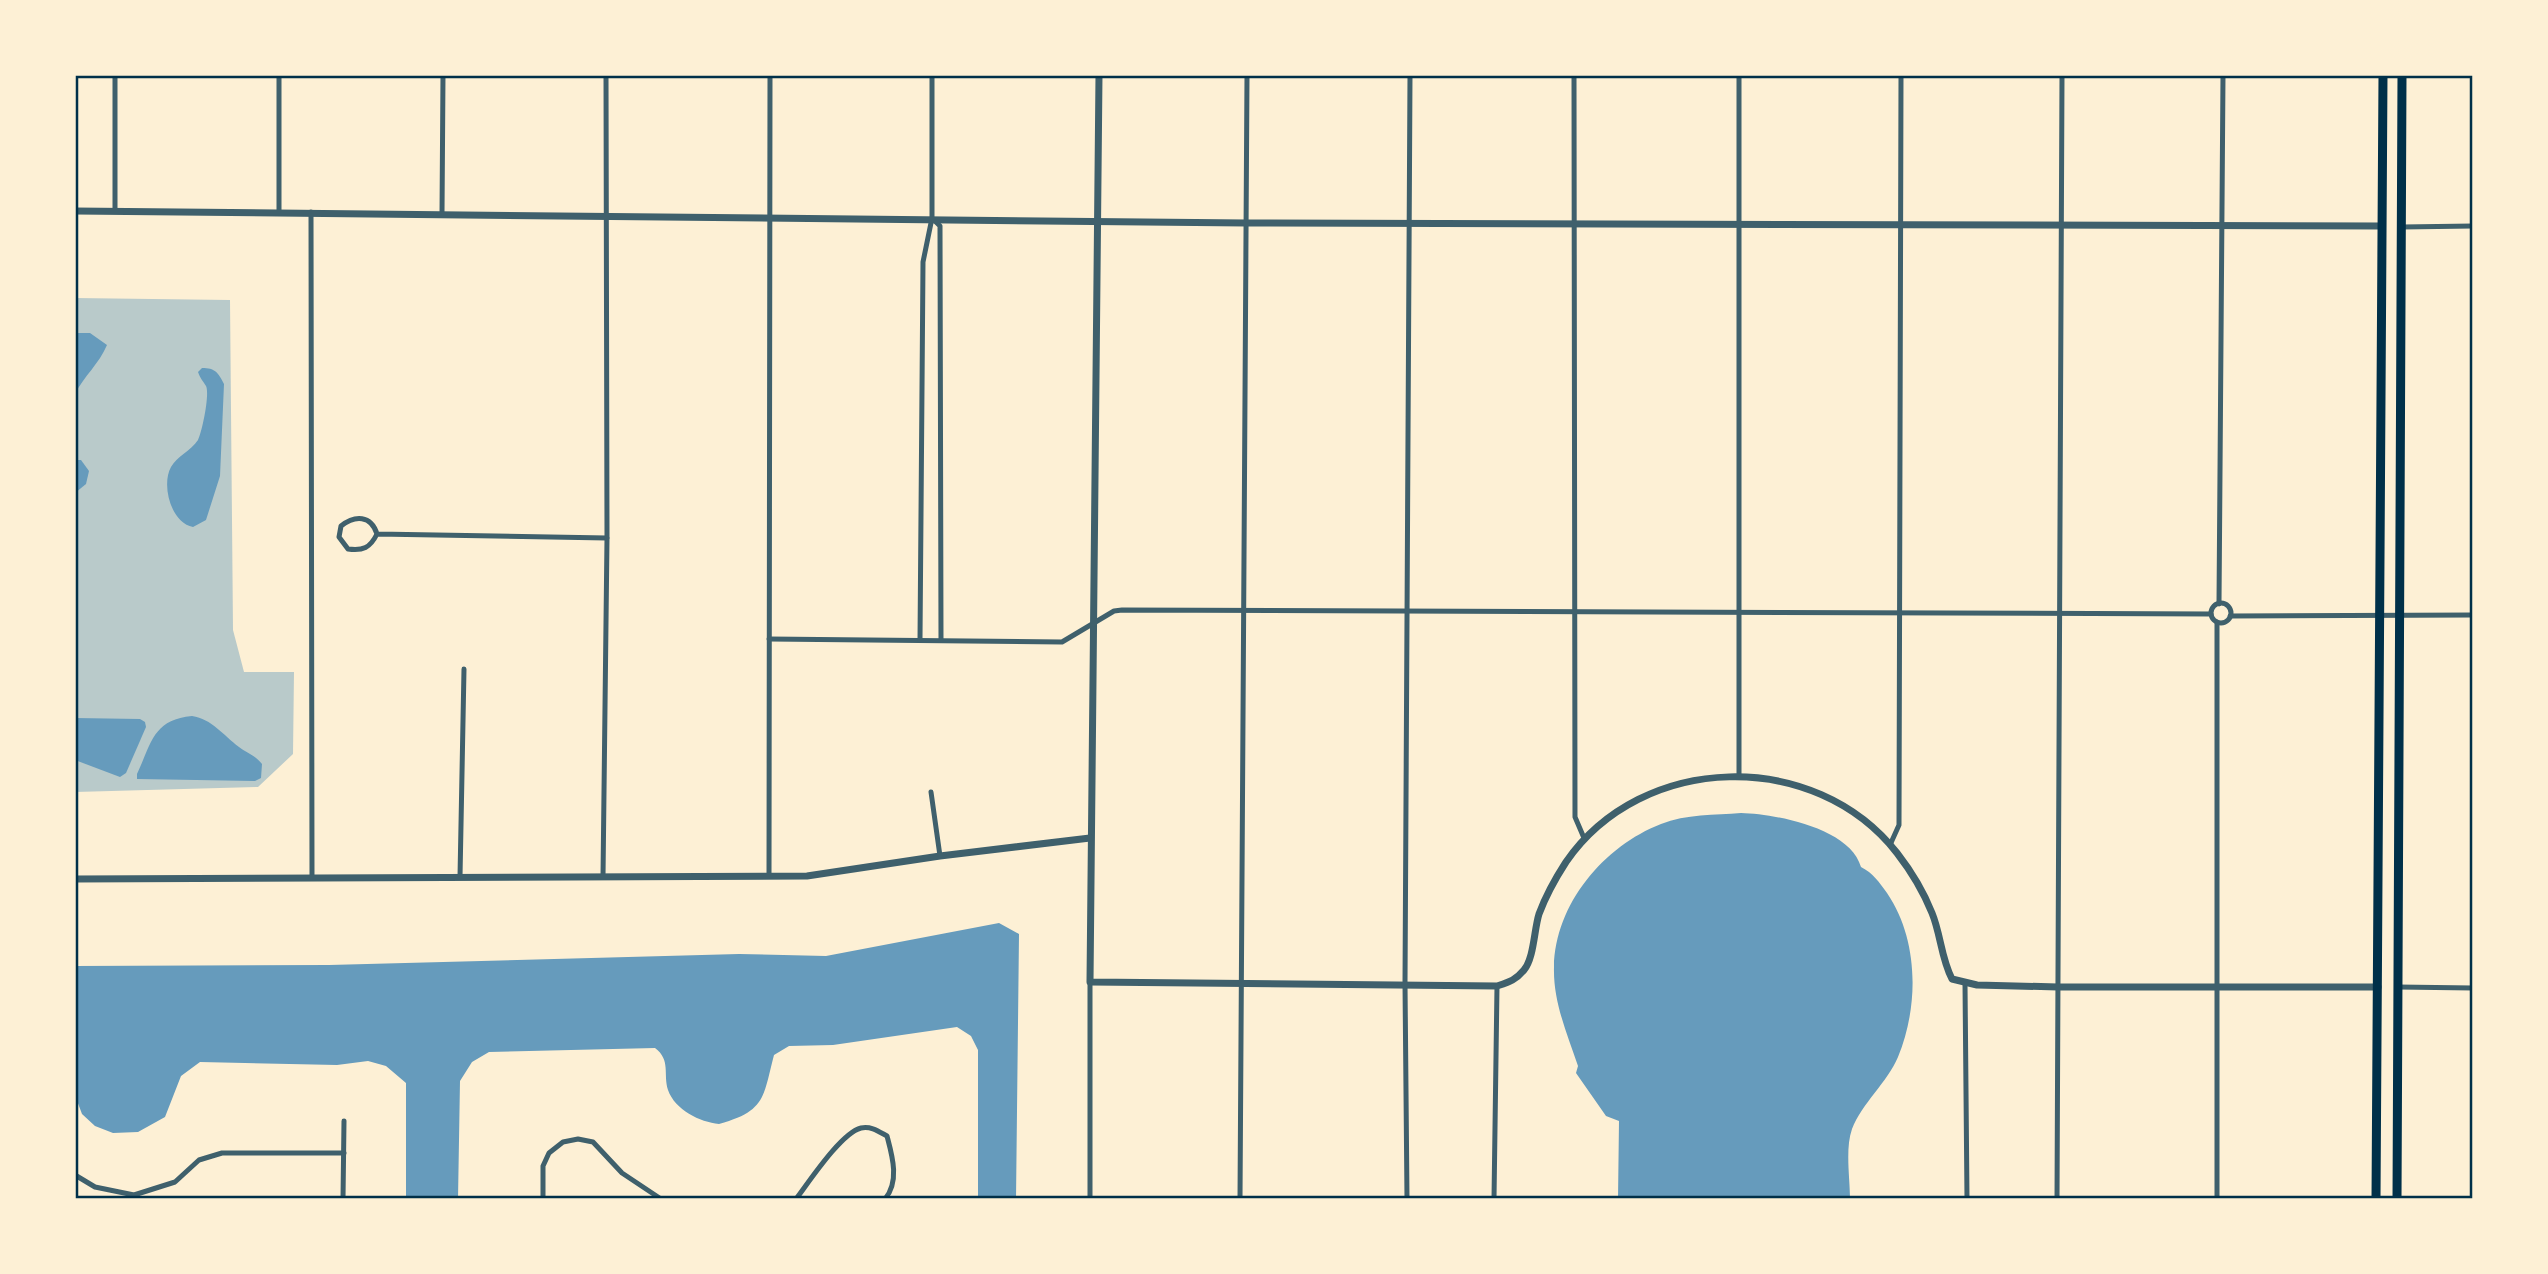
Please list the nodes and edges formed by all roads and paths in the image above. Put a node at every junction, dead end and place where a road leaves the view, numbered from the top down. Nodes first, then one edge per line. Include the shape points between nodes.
1 (115, 75) edge
2 (279, 75) edge
3 (443, 75) edge
4 (606, 75) edge
5 (770, 75) edge
6 (932, 75) edge
7 (1099, 75) edge
8 (1247, 75) edge
9 (1410, 75) edge
10 (1574, 75) edge
11 (1739, 75) edge
12 (1901, 75) edge
13 (2062, 75) edge
14 (2223, 75) edge
15 (2383, 75) edge
16 (2402, 75) edge
17 (75, 211) edge
18 (115, 211) junction
19 (279, 212) junction
20 (311, 212) junction
21 (442, 213) junction
22 (606, 216) junction
23 (769, 217) junction
24 (932, 218) junction
25 (1099, 221) junction
26 (1246, 223) junction
27 (1409, 223) junction
28 (1574, 223) junction
29 (1900, 224) junction
30 (2062, 225) junction
31 (2221, 225) junction
32 (1738, 226) junction
33 (2382, 226) junction
34 (2473, 226) edge
35 (2402, 227) junction
36 (377, 534) junction
37 (607, 538) junction
38 (2219, 604) junction
39 (1409, 609) junction
40 (1245, 610) junction
41 (1574, 610) junction
42 (1740, 611) junction
43 (1900, 612) junction
44 (2058, 614) junction
45 (2211, 614) junction
46 (2380, 615) junction
47 (2400, 615) junction
48 (2473, 615) edge
49 (2230, 616) junction
50 (2217, 622) junction
51 (1091, 626) junction
52 (769, 639) junction
53 (920, 639) junction
54 (941, 639) junction
55 (464, 669) dead end
56 (1739, 774) junction
57 (931, 792) dead end
58 (1090, 838) junction
59 (1584, 838) junction
60 (1890, 845) junction
61 (940, 856) junction
62 (769, 876) junction
63 (312, 877) junction
64 (460, 877) junction
65 (603, 877) junction
66 (75, 879) edge
67 (1090, 982) junction
68 (1241, 983) junction
69 (1405, 983) junction
70 (1965, 984) junction
71 (1497, 986) junction
72 (2378, 986) junction
73 (2058, 987) junction
74 (2398, 987) junction
75 (2218, 988) junction
76 (2473, 988) edge
77 (344, 1121) dead end
78 (344, 1153) junction
79 (75, 1175) edge
80 (134, 1197) edge
81 (343, 1199) edge
82 (543, 1199) edge
83 (661, 1199) edge
84 (796, 1199) edge
85 (886, 1199) edge
86 (1090, 1199) edge
87 (1240, 1199) edge
88 (1407, 1199) edge
89 (1494, 1199) edge
90 (1966, 1199) edge
91 (2057, 1199) edge
92 (2217, 1199) edge
93 (2376, 1199) edge
94 (2397, 1199) edge

1 - 18 street
2 - 19 street
3 - 21 street
4 - 22 street
5 - 23 street
6 - 24 street
7 - 25 street
8 - 26 street
9 - 27 street
10 - 28 street
11 - 32 street
12 - 29 street
13 - 30 street
14 - 31 street
15 - 33 main road
16 - 35 main road
17 - 18 street
18 - 19 street
19 - 20 street
20 - 21 street
20 - 63 street
21 - 22 street
22 - 23 street
22 - 37 street
23 - 24 street
23 - 52 street
24 - 25 street
24 - 53 street via 923,262
24 - 54 street via 940,226
25 - 26 street
25 - 51 street
26 - 27 street
26 - 40 street
27 - 28 street
27 - 39 street
28 - 32 street
28 - 41 street
29 - 30 street
29 - 32 street
29 - 43 street
30 - 31 street
30 - 44 street
31 - 33 street
31 - 38 street
32 - 42 street
33 - 46 main road
34 - 35 street
35 - 47 main road
36 - 36 street via 374,524 363,517 341,526 339,537 348,550 360,551 369,547
36 - 37 street
37 - 65 street
38 - 45 street
38 - 49 street via 2228,607
39 - 40 street
39 - 41 street
39 - 69 street
40 - 51 street via 1122,610
40 - 68 street
41 - 42 street
41 - 59 street via 1575,817
42 - 43 street
42 - 56 street
43 - 44 street
43 - 60 street via 1899,825
44 - 45 street
44 - 73 street
45 - 50 street
46 - 47 street
46 - 49 street
46 - 72 main road
47 - 48 street
47 - 74 main road
49 - 50 street
50 - 75 street
51 - 54 street via 1062,642
51 - 58 street
52 - 53 street
52 - 62 street
53 - 54 street
55 - 64 street
56 - 59 street via 1664,787
56 - 60 street via 1793,786 1839,803
57 - 61 street
58 - 61 street
58 - 67 street
59 - 71 street via 1549,888 1526,968 1514,981
60 - 70 street via 1932,913 1952,979
61 - 62 street via 846,873
62 - 65 street
63 - 64 street
63 - 66 street
64 - 65 street
67 - 68 street
67 - 86 street
68 - 69 street
68 - 87 street
69 - 71 street
69 - 88 street
70 - 73 street
70 - 90 street
71 - 89 street
72 - 75 street
72 - 93 main road
73 - 75 street
73 - 91 street
74 - 76 street
74 - 94 main road
75 - 92 street
77 - 78 street
78 - 80 street via 222,1153 200,1160 175,1182
78 - 81 street
79 - 80 street
82 - 83 street via 549,1153 563,1142 578,1139 593,1142 622,1173
84 - 85 street via 844,1138 859,1128 872,1128 887,1136 893,1160

